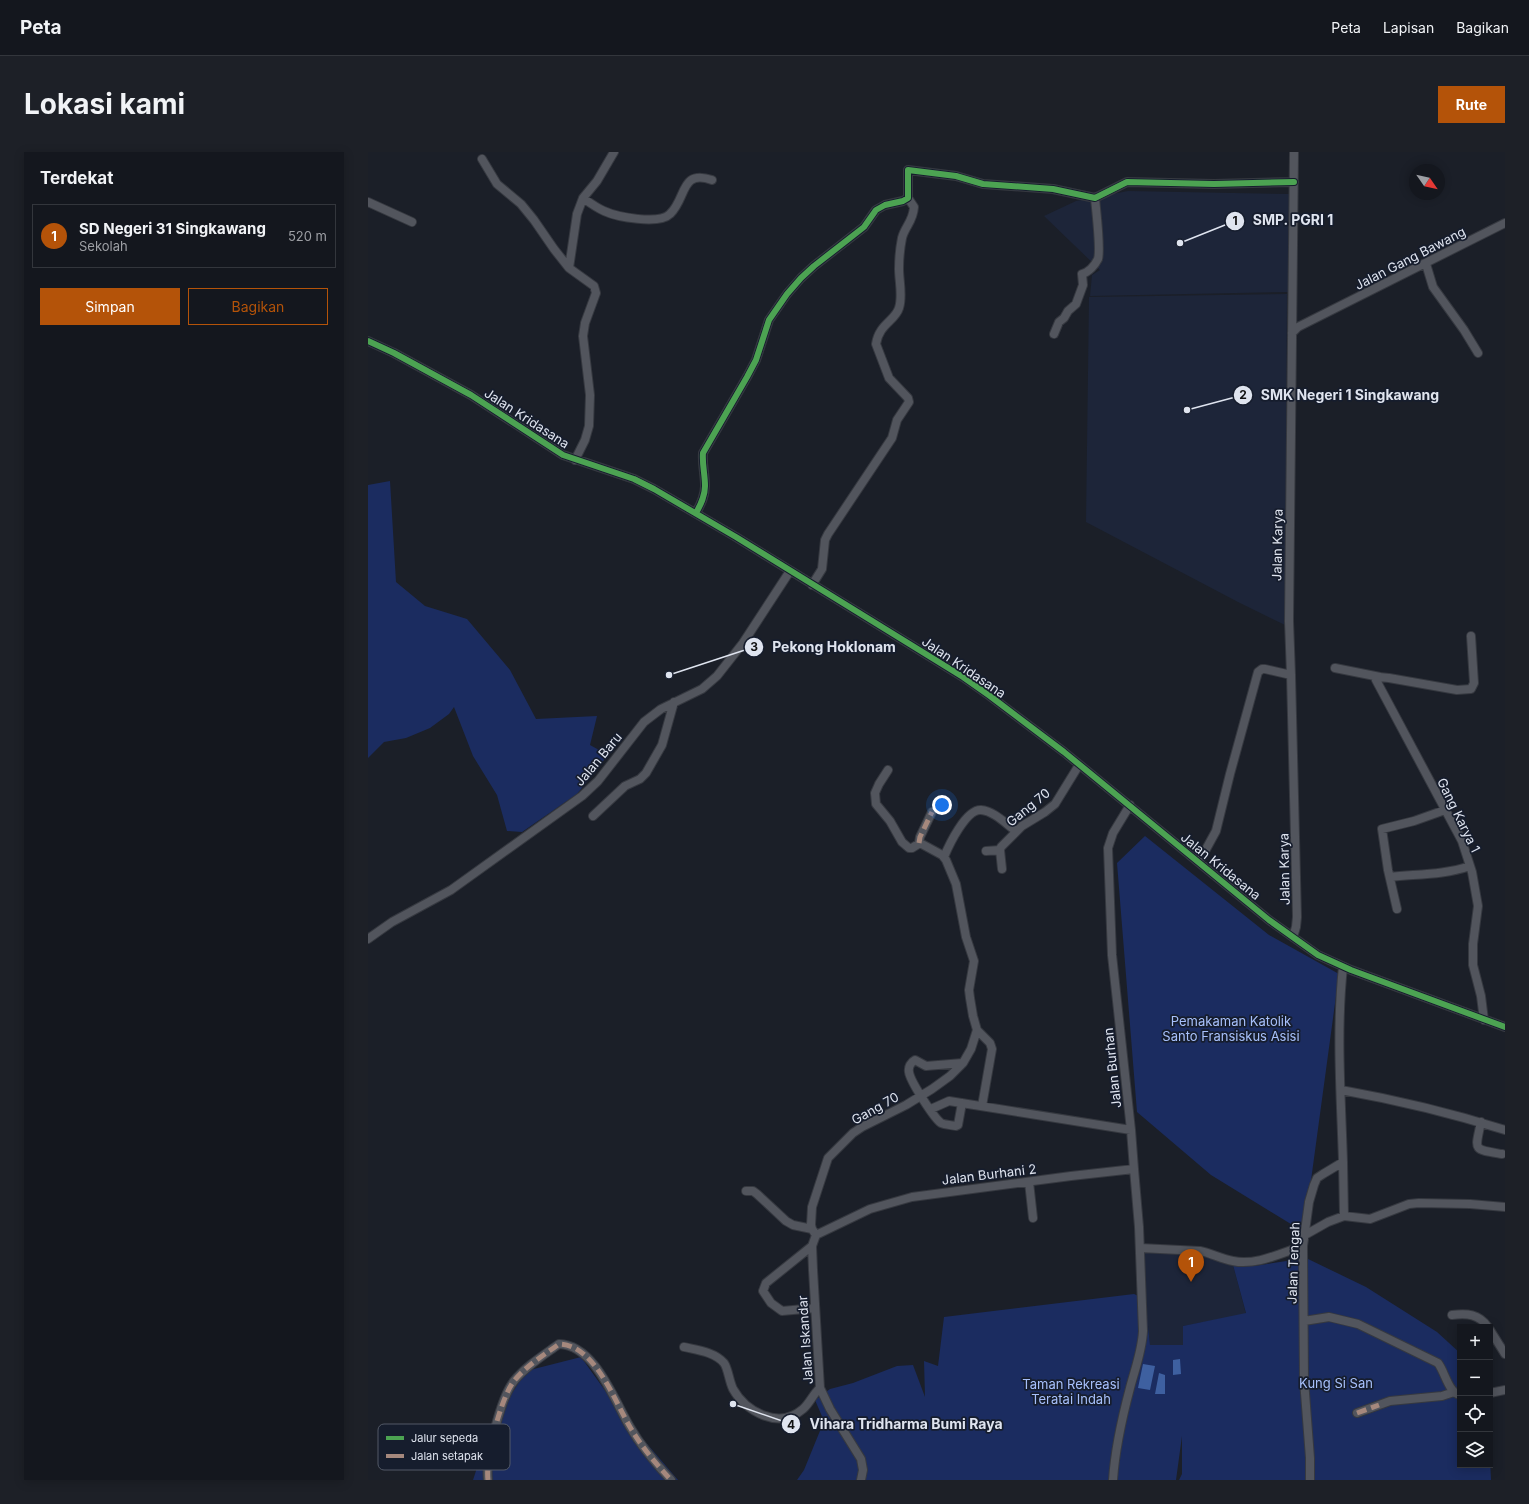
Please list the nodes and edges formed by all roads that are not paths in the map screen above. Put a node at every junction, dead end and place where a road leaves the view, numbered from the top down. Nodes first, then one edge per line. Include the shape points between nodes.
1 (614, 152) edge
2 (1294, 152) edge
3 (482, 159) dead end
4 (712, 180) dead end
5 (1294, 182) junction
6 (583, 198) junction
7 (908, 198) junction
8 (1095, 198) junction
9 (368, 202) edge
10 (412, 222) dead end
11 (1505, 223) edge
12 (1426, 264) junction
13 (569, 268) junction
14 (1292, 333) junction
15 (1054, 334) dead end
16 (368, 341) edge
17 (1478, 353) dead end
18 (575, 460) junction
19 (696, 513) junction
20 (790, 571) junction
21 (812, 585) junction
22 (1471, 636) dead end
23 (1335, 668) dead end
24 (1291, 675) junction
25 (1380, 677) junction
26 (674, 702) junction
27 (1079, 765) junction
28 (888, 770) dead end
29 (1130, 805) junction
30 (1445, 810) junction
31 (932, 812) dead end
32 (592, 816) dead end
33 (1016, 831) junction
34 (919, 843) junction
35 (1000, 850) junction
36 (986, 851) dead end
37 (944, 857) junction
38 (1199, 862) junction
39 (1470, 866) junction
40 (1002, 869) dead end
41 (1390, 877) junction
42 (1397, 909) dead end
43 (1293, 937) junction
44 (368, 939) edge
45 (1343, 967) junction
46 (1484, 1020) junction
47 (1505, 1027) edge
48 (977, 1030) junction
49 (963, 1064) junction
50 (1341, 1090) junction
51 (920, 1096) junction
52 (962, 1103) junction
53 (982, 1106) junction
54 (931, 1109) junction
55 (1481, 1122) junction
56 (1131, 1130) junction
57 (1505, 1130) edge
58 (1502, 1154) dead end
59 (1343, 1162) junction
60 (1134, 1169) junction
61 (1029, 1182) junction
62 (746, 1191) dead end
63 (1505, 1207) edge
64 (1344, 1216) junction
65 (1033, 1218) dead end
66 (814, 1232) junction
67 (1305, 1235) junction
68 (812, 1246) junction
69 (1303, 1246) junction
70 (1140, 1248) junction
71 (815, 1308) junction
72 (1452, 1316) dead end
73 (1304, 1321) junction
74 (1486, 1324) edge
75 (1493, 1335) edge
76 (684, 1347) dead end
77 (1505, 1354) edge
78 (820, 1388) junction
79 (1505, 1390) edge
80 (1493, 1392) edge
81 (1457, 1393) edge
82 (1357, 1413) dead end
83 (497, 1424) edge
84 (487, 1470) edge
85 (488, 1480) edge
86 (671, 1480) edge
87 (861, 1480) edge
88 (1113, 1480) edge
89 (1310, 1480) edge

1 - 6 street via 597,181
2 - 5 street, Jalan Karya
3 - 13 street via 497,184 521,204
4 - 6 street via 701,177 692,180 684,189 672,212 661,219 631,218 607,213
5 - 8 street via 1127,182
5 - 14 street, Jalan Karya
6 - 13 street via 577,214
7 - 8 street via 908,170 956,176 982,184 1053,189
7 - 19 street via 876,210 864,227 801,278 768,320 748,377 703,453 705,490
7 - 21 street via 914,207 902,240 899,308 882,329 876,344 889,378 909,400 897,420 892,438 828,534 822,569
8 - 15 street via 1098,258 1093,267 1082,274 1083,285 1076,304 1059,322
9 - 10 street
11 - 12 street, Jalan Gang Bawang
12 - 14 street, Jalan Gang Bawang via 1298,327
12 - 17 street via 1433,287
13 - 18 street via 594,286 596,293 583,336 590,395 589,426
14 - 24 street, Jalan Karya via 1289,551
16 - 18 street, Jalan Kridasana via 465,392 551,448
18 - 19 street, Jalan Kridasana via 645,484
19 - 20 street, Jalan Kridasana
20 - 21 street, Jalan Kridasana
20 - 26 street, Jalan Baru via 720,673 702,689
21 - 27 street, Jalan Kridasana via 963,677
22 - 25 street via 1474,683 1471,689 1457,690
23 - 25 street
24 - 38 street via 1265,669 1258,672 1216,831
24 - 43 street, Jalan Karya via 1297,917
25 - 30 street, Gang Karya 1 via 1376,682
26 - 32 street via 662,745 646,773 625,786
26 - 44 street, Jalan Baru via 644,722 598,781 576,801 451,890 392,922
27 - 29 street, Jalan Kridasana
27 - 33 street, Gang 70 via 1055,804
28 - 34 street via 879,784 876,804 906,846 912,848
29 - 38 street, Jalan Kridasana
29 - 56 street, Jalan Burhan via 1113,832 1108,848 1112,955
30 - 39 street, Gang Karya 1 via 1462,841
30 - 41 street via 1382,829
31 - 34 street
33 - 35 street, Gang 70
33 - 37 street via 989,812 977,810 963,822
34 - 37 street
35 - 36 street
35 - 40 street
37 - 48 street via 956,884 966,937 973,956 970,998
38 - 43 street, Jalan Kridasana
39 - 41 street via 1435,874
39 - 46 street, Gang Karya 1 via 1478,906 1473,965
41 - 42 street
43 - 45 street, Jalan Kridasana via 1318,955
45 - 46 street, Jalan Kridasana
45 - 50 street via 1340,991
46 - 47 street, Jalan Kridasana
48 - 49 street
48 - 53 street via 990,1043 992,1049
49 - 51 street, Gang 70
49 - 51 street via 926,1066 913,1060 908,1071
50 - 55 street
50 - 59 street
51 - 54 street
51 - 66 street, Gang 70 via 853,1133 828,1158 814,1197 811,1221
52 - 53 street, Jalan Burhan
52 - 54 street, Jalan Burhan via 949,1101
52 - 54 street via 959,1123 956,1126 941,1123
53 - 56 street, Jalan Burhan
55 - 57 street
55 - 58 street via 1476,1144 1483,1151
56 - 60 street
59 - 64 street
59 - 67 street, Jalan Tengah via 1317,1178 1309,1202
60 - 61 street, Jalan Burhani 2
60 - 70 street
61 - 65 street
61 - 66 street, Jalan Burhani 2 via 912,1196 870,1209
62 - 66 street via 753,1191 793,1225
63 - 64 street via 1419,1203 1370,1219
64 - 67 street
66 - 68 street, Jalan Iskandar
67 - 69 street, Jalan Tengah
68 - 71 street, Jalan Iskandar
68 - 71 street via 766,1283 763,1291 771,1303 782,1312
69 - 70 street via 1263,1260 1236,1262 1209,1252
69 - 73 street, Jalan Tengah
70 - 88 street via 1142,1345 1125,1408
71 - 78 street, Jalan Iskandar
72 - 74 street via 1477,1316
73 - 81 street via 1329,1317 1358,1324 1438,1363
73 - 89 street, Jalan Tengah via 1304,1380
75 - 77 street
76 - 78 street via 719,1358 726,1367 738,1398 755,1412 768,1418 787,1417 802,1410
78 - 87 street, Jalan Iskandar via 861,1459
79 - 80 street
81 - 82 street via 1390,1401
83 - 86 street via 507,1392 514,1381 559,1344 567,1344 596,1366 630,1428
84 - 85 street

